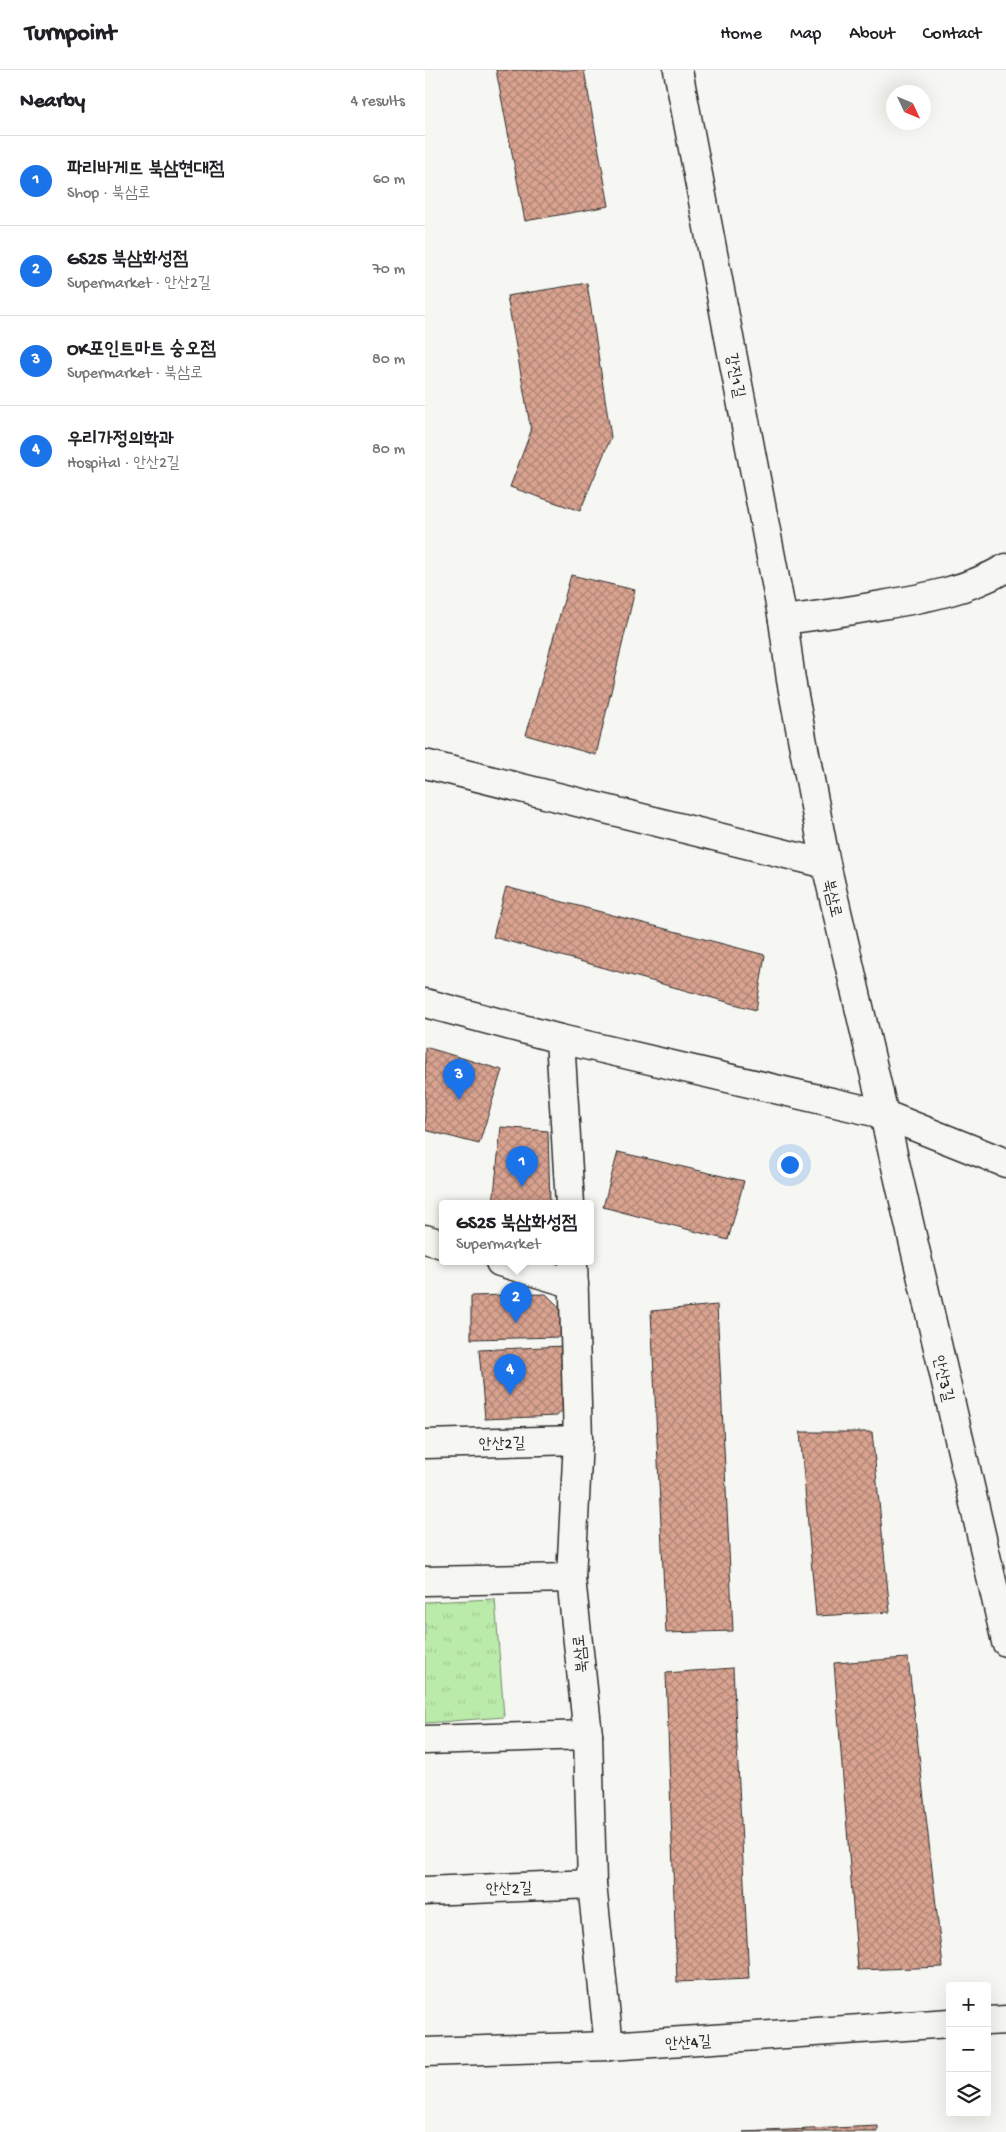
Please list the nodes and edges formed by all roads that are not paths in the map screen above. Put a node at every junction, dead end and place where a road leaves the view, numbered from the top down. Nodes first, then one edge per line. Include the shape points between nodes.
1 (678, 70) edge
2 (1006, 568) edge
3 (783, 620) junction
4 (791, 680) joint
5 (425, 764) edge
6 (826, 864) junction
7 (425, 1003) edge
8 (560, 1039) junction
9 (883, 1114) junction
10 (1006, 1163) edge
11 (569, 1200) edge
12 (425, 1239) edge
13 (439, 1243) edge
14 (520, 1265) edge
15 (573, 1273) edge
16 (578, 1440) junction
17 (425, 1444) edge
18 (571, 1578) junction
19 (425, 1581) edge
20 (1006, 1642) edge
21 (588, 1735) junction
22 (425, 1740) edge
23 (593, 1884) junction
24 (425, 1891) edge
25 (1006, 2020) edge
26 (991, 2021) edge
27 (946, 2023) edge
28 (609, 2046) junction
29 (425, 2052) edge

1 - 3 street, 강진1길
2 - 3 street via 985,580 935,596
3 - 4 street, 강진1길
4 - 6 street, 북삼로
5 - 6 street
6 - 9 street, 북삼로
7 - 8 street
8 - 9 street
8 - 11 street
9 - 10 street
9 - 20 street, 안산3길
12 - 13 street
14 - 15 street
15 - 16 street, 북삼로
16 - 17 street, 안산2길
16 - 18 street, 북삼로
18 - 19 street
18 - 21 street, 북삼로
21 - 22 street
21 - 23 street, 북삼로
23 - 24 street, 안산2길
23 - 28 street, 북삼로
25 - 26 street
27 - 28 street, 안산4길
28 - 29 street, 안산4길

